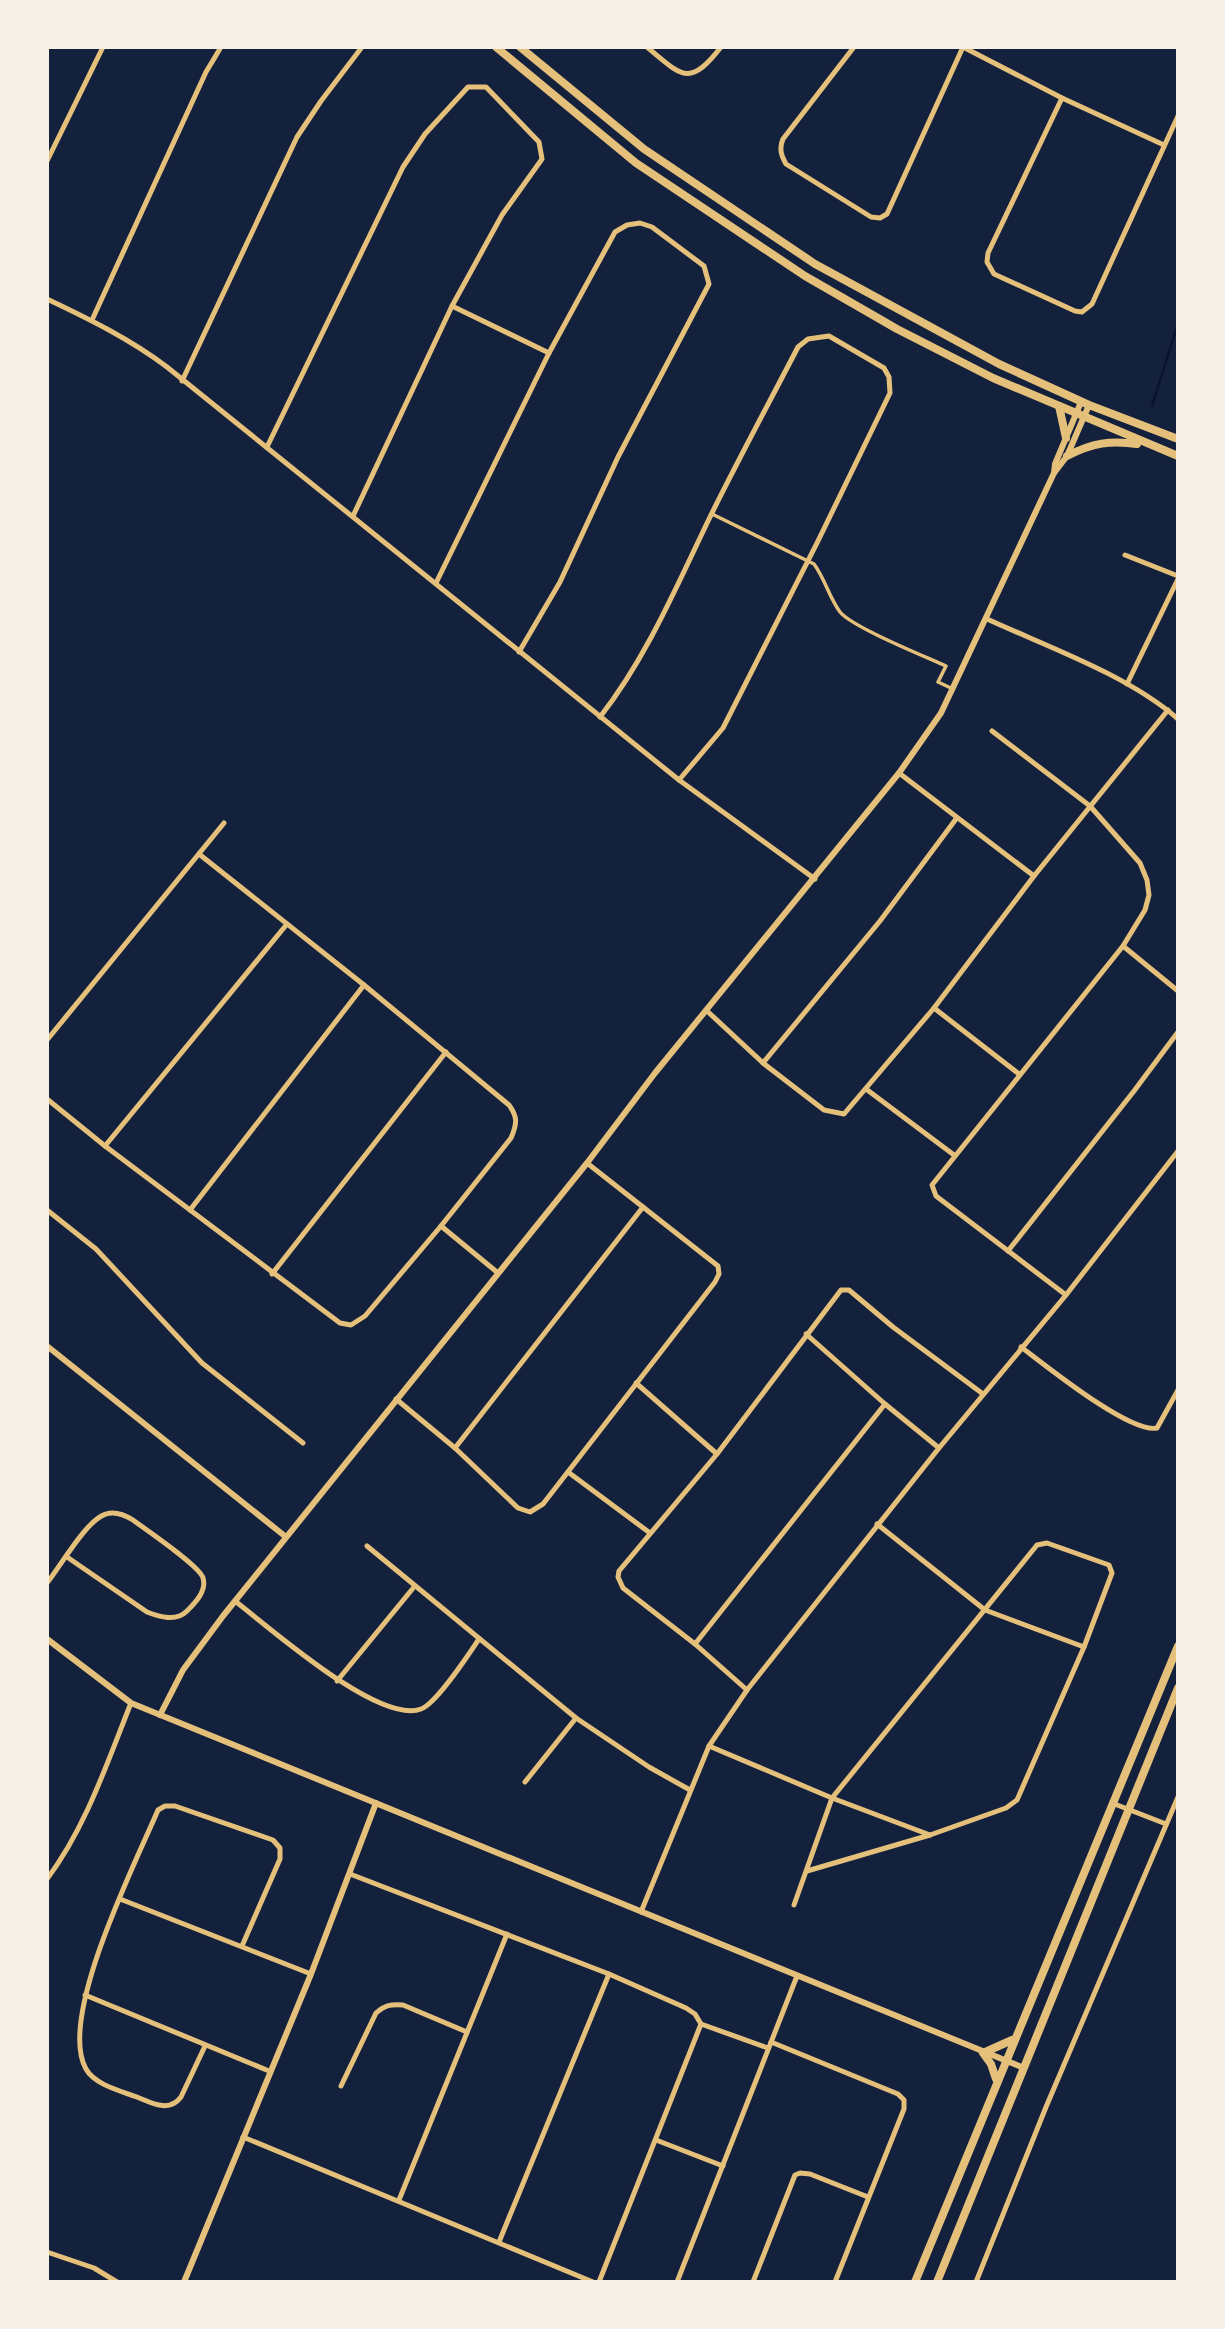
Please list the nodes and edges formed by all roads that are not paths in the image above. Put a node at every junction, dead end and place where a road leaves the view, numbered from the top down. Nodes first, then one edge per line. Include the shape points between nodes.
1 (103, 47) edge
2 (221, 47) edge
3 (362, 47) edge
4 (495, 47) edge
5 (520, 47) edge
6 (647, 47) edge
7 (721, 47) edge
8 (854, 47) edge
9 (963, 47) edge
10 (1062, 98) junction
11 (1178, 116) edge
12 (1164, 145) junction
13 (47, 161) edge
14 (47, 299) edge
15 (452, 306) junction
16 (92, 320) junction
17 (549, 353) junction
18 (182, 381) junction
19 (1085, 404) junction
20 (1059, 405) junction
21 (1080, 415) junction
22 (1066, 438) junction
23 (1178, 439) edge
24 (1151, 445) junction
25 (267, 447) junction
26 (1068, 456) junction
27 (1178, 456) edge
28 (1054, 473) junction
29 (712, 514) junction
30 (353, 516) junction
31 (1125, 555) dead end
32 (809, 560) junction
33 (1178, 578) edge
34 (436, 583) junction
35 (987, 619) junction
36 (519, 652) junction
37 (1127, 684) junction
38 (953, 689) junction
39 (1168, 710) junction
40 (600, 717) junction
41 (1178, 719) edge
42 (992, 731) dead end
43 (899, 773) junction
44 (679, 780) junction
45 (1090, 806) junction
46 (956, 819) junction
47 (224, 823) dead end
48 (199, 854) junction
49 (1034, 876) junction
50 (815, 879) junction
51 (287, 924) junction
52 (1123, 946) junction
53 (364, 985) junction
54 (1178, 991) edge
55 (934, 1009) junction
56 (706, 1010) junction
57 (1178, 1032) edge
58 (47, 1040) edge
59 (446, 1052) junction
60 (763, 1063) junction
61 (1019, 1073) junction
62 (866, 1089) junction
63 (47, 1099) edge
64 (105, 1146) junction
65 (1178, 1151) edge
66 (954, 1155) junction
67 (587, 1163) junction
68 (643, 1208) junction
69 (47, 1210) edge
70 (190, 1210) junction
71 (441, 1226) junction
72 (1008, 1251) junction
73 (498, 1273) junction
74 (272, 1274) junction
75 (1066, 1295) junction
76 (806, 1334) junction
77 (47, 1346) edge
78 (1021, 1347) junction
79 (636, 1383) junction
80 (1178, 1390) edge
81 (983, 1394) junction
82 (396, 1399) junction
83 (885, 1404) junction
84 (303, 1443) dead end
85 (455, 1448) junction
86 (939, 1448) junction
87 (717, 1454) junction
88 (568, 1472) junction
89 (877, 1524) junction
90 (650, 1533) junction
91 (286, 1537) junction
92 (367, 1546) dead end
93 (67, 1557) junction
94 (47, 1583) edge
95 (414, 1587) junction
96 (235, 1601) junction
97 (985, 1610) junction
98 (47, 1639) edge
99 (480, 1639) junction
100 (695, 1644) junction
101 (1178, 1646) edge
102 (1084, 1647) junction
103 (337, 1681) junction
104 (1178, 1688) edge
105 (747, 1690) junction
106 (131, 1703) junction
107 (160, 1715) junction
108 (576, 1718) junction
109 (709, 1746) junction
110 (525, 1782) dead end
111 (690, 1790) junction
112 (1178, 1797) edge
113 (832, 1798) junction
114 (376, 1803) junction
115 (1112, 1803) junction
116 (1129, 1809) junction
117 (1167, 1824) junction
118 (930, 1835) junction
119 (807, 1871) junction
120 (350, 1874) junction
121 (47, 1880) edge
122 (120, 1899) junction
123 (794, 1905) dead end
124 (641, 1912) junction
125 (1059, 1929) junction
126 (507, 1934) junction
127 (1077, 1936) junction
128 (242, 1946) junction
129 (311, 1974) junction
130 (609, 1974) junction
131 (797, 1976) junction
132 (85, 1995) junction
133 (701, 2024) junction
134 (467, 2032) junction
135 (1014, 2039) junction
136 (771, 2042) junction
137 (205, 2046) junction
138 (768, 2049) junction
139 (984, 2053) junction
140 (1004, 2061) junction
141 (1024, 2068) junction
142 (269, 2071) junction
143 (996, 2081) junction
144 (341, 2086) dead end
145 (243, 2137) junction
146 (656, 2140) junction
147 (723, 2166) junction
148 (868, 2197) junction
149 (399, 2200) junction
150 (499, 2242) junction
151 (47, 2252) edge
152 (117, 2282) edge
153 (184, 2282) edge
154 (593, 2282) edge
155 (599, 2282) edge
156 (677, 2282) edge
157 (753, 2282) edge
158 (835, 2282) edge
159 (915, 2282) edge
160 (937, 2282) edge
161 (976, 2282) edge

1 - 13 street
2 - 16 street
3 - 18 street via 297,137
4 - 20 main road via 635,163 805,276 933,348
5 - 19 main road via 644,149 815,264 999,365
6 - 7 street via 678,72 695,74
8 - 9 street via 783,139 781,156 786,164 871,217 880,218 887,214
9 - 10 street
10 - 12 street
10 - 12 street via 988,253 986,262 994,274 1075,311 1087,309
11 - 12 street
14 - 16 street
15 - 17 street
15 - 25 street via 502,215 542,159 539,142 486,87 468,87 425,134 403,167
15 - 30 street
16 - 18 street via 144,350
17 - 34 street
17 - 36 street via 615,232 627,225 652,227 704,266 709,284 703,298 659,374 560,582
18 - 25 street
19 - 21 street
19 - 23 main road
20 - 21 main road
20 - 22 main road
21 - 22 street
21 - 24 main road
21 - 26 street
22 - 28 street
24 - 26 main road via 1098,443
24 - 27 main road
25 - 30 street
26 - 28 street
28 - 35 street
29 - 32 street
29 - 32 street via 798,347 808,339 829,336 884,368 890,393
29 - 40 street via 630,676
30 - 34 street
31 - 33 street
32 - 38 street via 848,620 946,666 938,682
32 - 44 street via 723,728
33 - 37 street
34 - 36 street
35 - 37 street
35 - 38 street
36 - 40 street
37 - 39 street
38 - 43 street via 929,733
39 - 41 street
39 - 45 street
40 - 44 street
42 - 45 street
43 - 46 street
43 - 50 street
44 - 50 street
45 - 49 street
45 - 52 street via 1140,863 1147,880 1145,910
46 - 49 street
46 - 60 street via 880,921
47 - 48 street
48 - 51 street
48 - 58 street
49 - 55 street
50 - 56 street
51 - 53 street
51 - 64 street
52 - 54 street
52 - 61 street
53 - 59 street
53 - 70 street
55 - 61 street
55 - 62 street
56 - 60 street
56 - 67 street
57 - 72 street
59 - 71 street via 509,1105 516,1125
59 - 74 street
60 - 62 street via 835,1114 844,1113
61 - 66 street
62 - 66 street
63 - 64 street
64 - 70 street
65 - 75 street
66 - 72 street via 934,1179 933,1192
67 - 68 street
67 - 73 street
68 - 79 street via 718,1266 719,1274
68 - 85 street
69 - 84 street via 96,1250 202,1363
70 - 74 street
71 - 73 street
71 - 74 street via 365,1316 351,1325 340,1323
72 - 75 street
73 - 82 street
75 - 78 street
76 - 81 street via 841,1290 847,1289
76 - 83 street
76 - 87 street
77 - 91 street
78 - 80 street via 1089,1397 1151,1429 1163,1421
78 - 81 street
79 - 87 street
79 - 88 street
81 - 86 street
82 - 85 street
82 - 91 street
83 - 86 street
83 - 100 street
85 - 88 street via 524,1512 543,1504
86 - 89 street
87 - 90 street
88 - 90 street
89 - 97 street
89 - 105 street
90 - 100 street via 618,1577 624,1588
91 - 96 street
92 - 95 street
93 - 93 street via 96,1519 104,1514 125,1515 200,1572 204,1587 183,1615 157,1616
93 - 94 street
95 - 99 street
95 - 103 street
96 - 103 street
96 - 107 street via 183,1670
97 - 102 street
97 - 102 street via 1043,1542 1106,1563 1112,1570
97 - 113 street
98 - 106 street
99 - 103 street via 423,1709 412,1711 376,1701
99 - 108 street
100 - 105 street
101 - 115 main road
102 - 118 street via 1017,1801
104 - 116 main road
105 - 109 street
106 - 107 street
106 - 121 street via 98,1787 70,1846
107 - 114 street
108 - 110 street
108 - 111 street
109 - 111 street
109 - 113 street
111 - 124 street
112 - 117 street
113 - 118 street
113 - 119 street
114 - 120 street
114 - 124 street
115 - 116 street
115 - 125 main road
116 - 117 street
116 - 127 main road
117 - 161 street
118 - 119 street
119 - 123 street
120 - 126 street
120 - 129 street
122 - 128 street
122 - 128 street via 159,1810 165,1806 273,1840 280,1848 280,1859
122 - 132 street
124 - 131 street
125 - 127 main road
125 - 135 main road
126 - 130 street
126 - 134 street
127 - 141 main road
128 - 129 street
129 - 142 street
130 - 133 street via 686,2008
130 - 150 street
131 - 136 street
131 - 139 street
132 - 137 street
132 - 137 street via 82,2059 99,2082 155,2105 177,2103
133 - 138 street
133 - 146 street
134 - 144 street via 403,2005 383,2006
134 - 149 street
135 - 139 main road
135 - 140 main road
136 - 138 street
136 - 148 street via 901,2096 904,2109
137 - 142 street
138 - 147 street
139 - 140 street
139 - 143 main road
140 - 141 street
140 - 143 main road
141 - 160 main road
142 - 145 street
143 - 159 main road
145 - 149 street
145 - 153 street
146 - 147 street
146 - 155 street
147 - 156 street
148 - 157 street via 810,2174 795,2175
148 - 158 street
149 - 150 street
150 - 154 street
151 - 152 street via 94,2268

